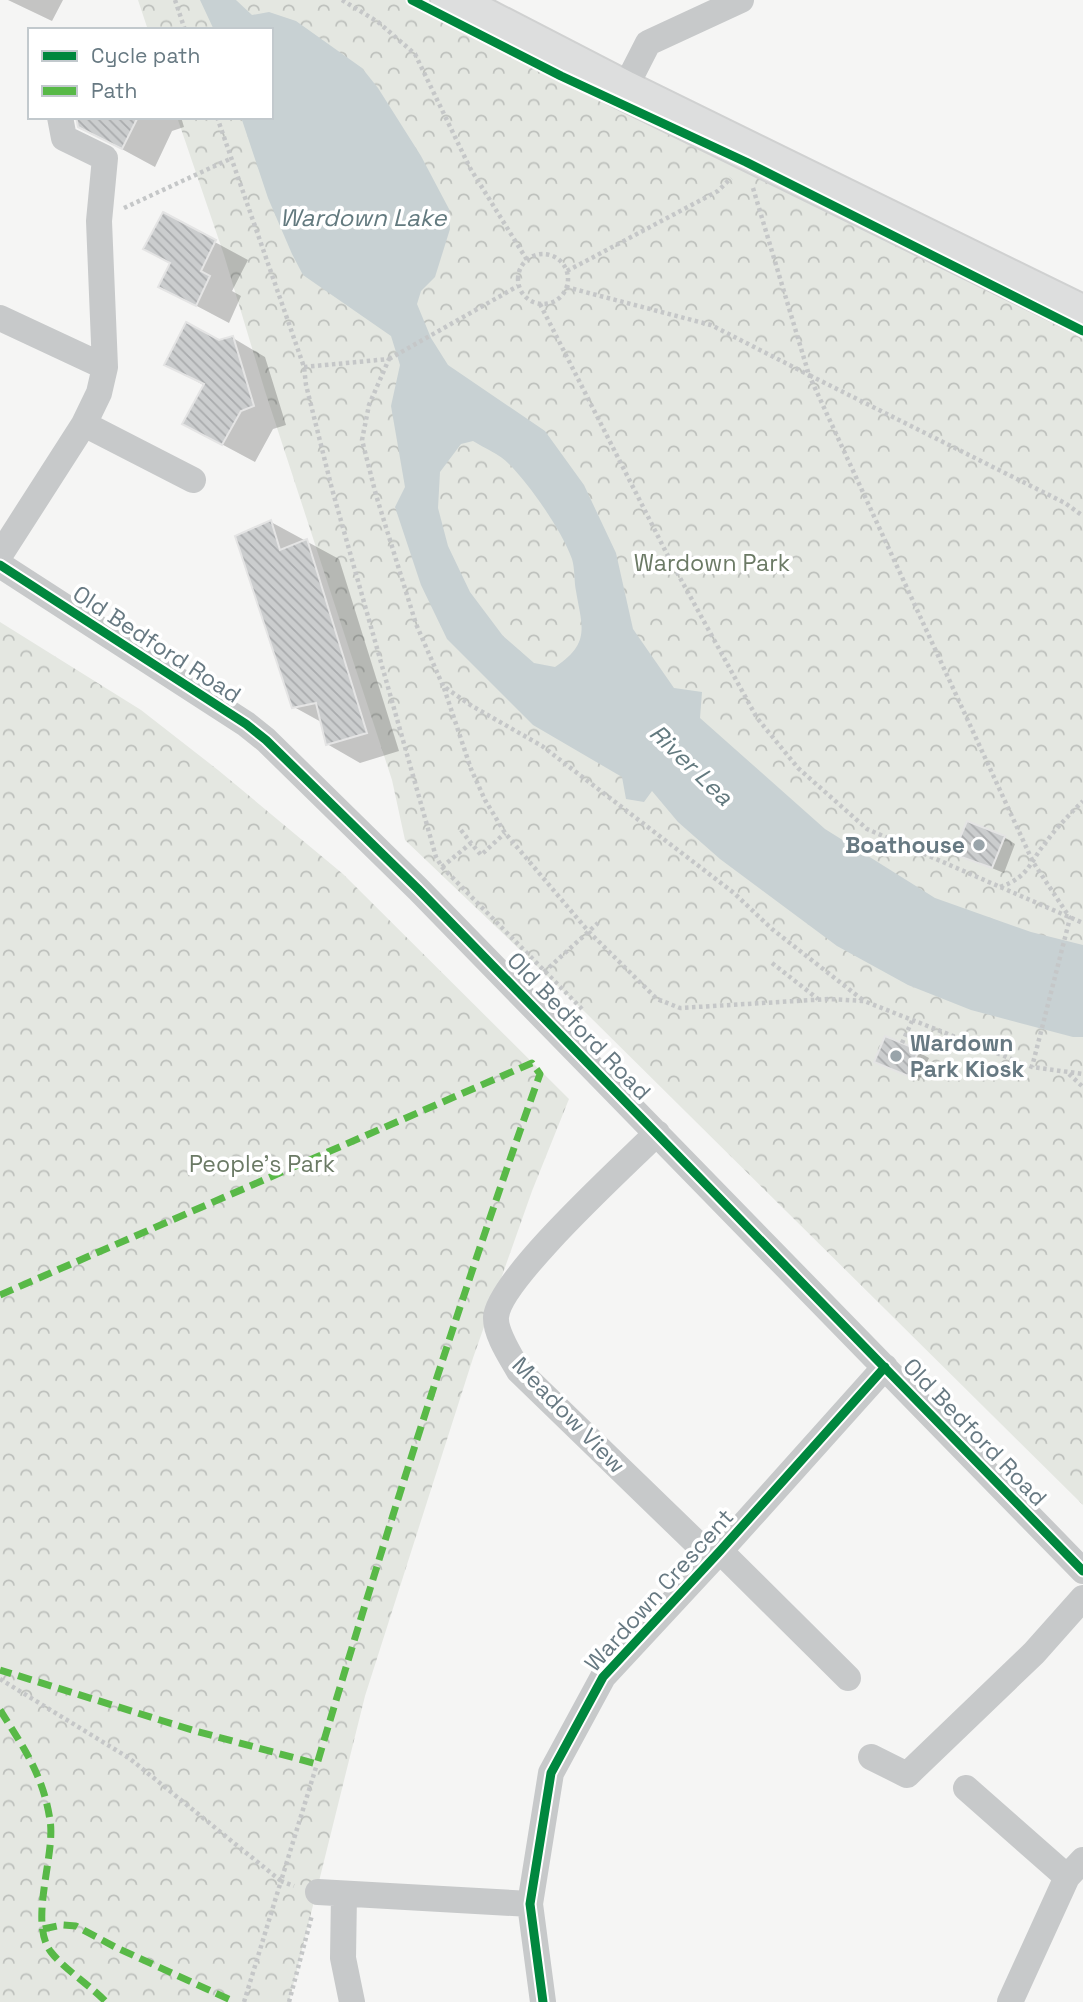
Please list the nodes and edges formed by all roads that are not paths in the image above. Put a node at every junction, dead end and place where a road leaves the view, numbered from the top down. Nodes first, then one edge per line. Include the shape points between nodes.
1 (450, 0) edge
2 (741, 0) edge
3 (624, 90) junction
4 (60, 119) edge
5 (1083, 315) edge
6 (0, 317) edge
7 (105, 367) junction
8 (84, 424) junction
9 (193, 480) dead end
10 (0, 555) edge
11 (0, 565) edge
12 (657, 1133) junction
13 (885, 1367) junction
14 (717, 1555) junction
15 (1083, 1571) edge
16 (1083, 1598) edge
17 (848, 1678) dead end
18 (871, 1757) dead end
19 (966, 1788) dead end
20 (1075, 1868) edge
21 (530, 1904) junction
22 (352, 2002) edge
23 (543, 2002) edge
24 (1010, 2002) edge

1 - 3 highway
2 - 3 street via 648,43
3 - 5 highway
4 - 7 street via 64,138 106,158 99,221
6 - 7 street
7 - 8 street
8 - 9 street
8 - 10 street
11 - 12 street, Old Bedford Road via 266,740
12 - 13 street, Old Bedford Road
12 - 14 street, Meadow View via 541,1248 506,1293 496,1317 504,1346 519,1371
13 - 14 street, Wardown Crescent
13 - 15 street, Old Bedford Road
14 - 17 street
14 - 21 street, Wardown Crescent via 603,1677 551,1773
16 - 18 street via 1034,1653 907,1774
19 - 20 street
20 - 24 street
21 - 22 street via 331,1893
21 - 23 street, Wardown Crescent

